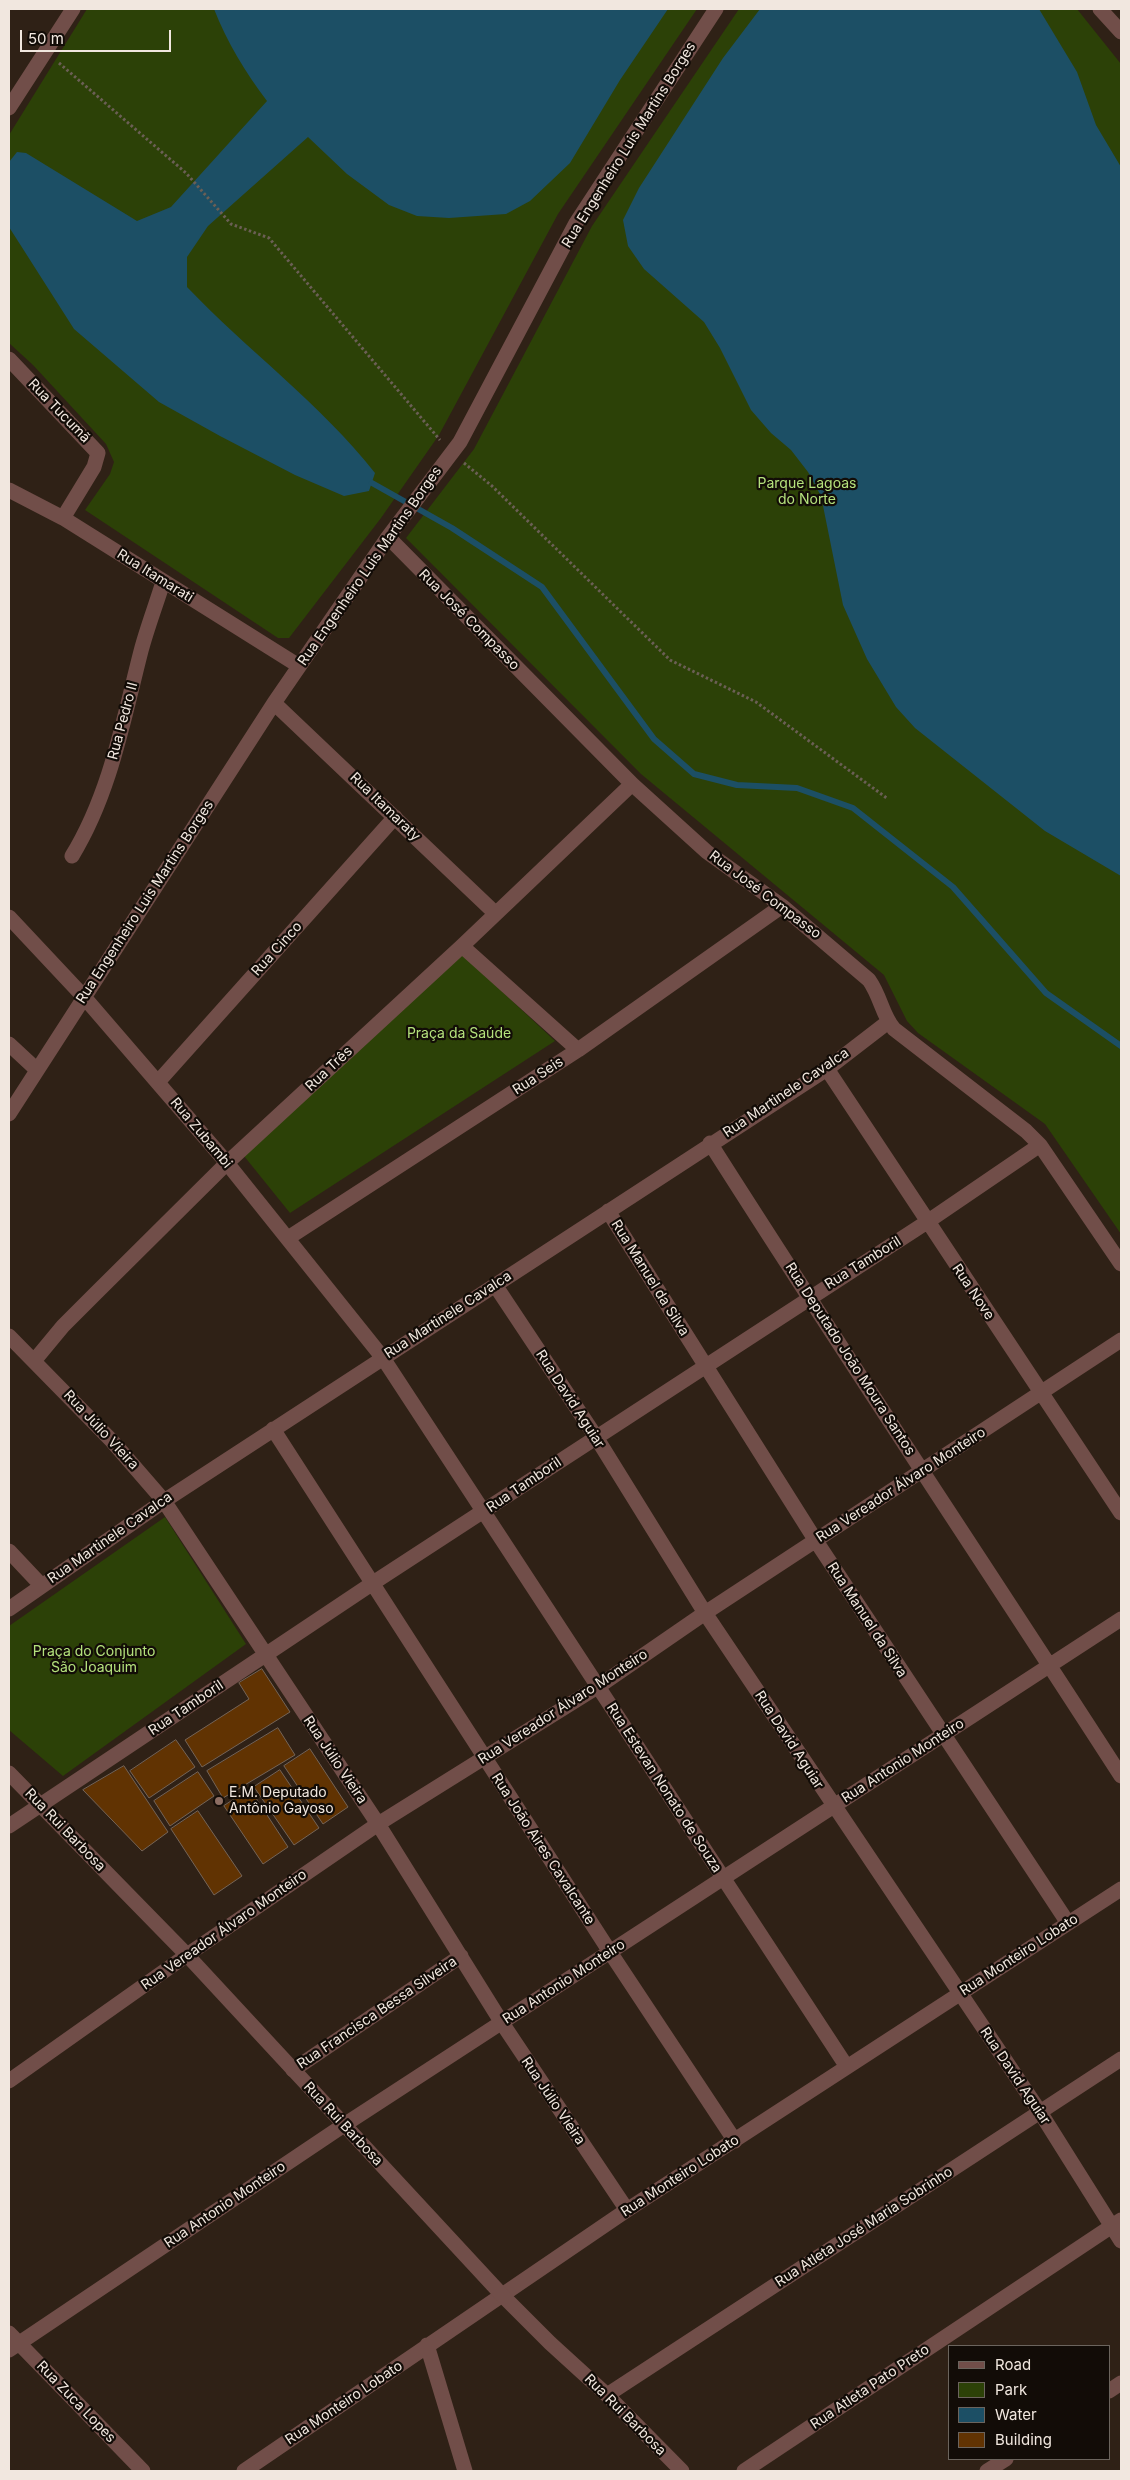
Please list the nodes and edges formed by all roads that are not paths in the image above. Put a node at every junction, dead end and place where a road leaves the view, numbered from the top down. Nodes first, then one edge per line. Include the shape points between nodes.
1 (73, 9) edge
2 (716, 9) edge
3 (1101, 9) edge
4 (1121, 32) edge
5 (9, 108) edge
6 (9, 358) edge
7 (9, 490) edge
8 (63, 518) junction
9 (388, 537) junction
10 (163, 582) junction
11 (299, 666) junction
12 (274, 702) junction
13 (632, 784) junction
14 (395, 817) junction
15 (72, 856) dead end
16 (782, 906) junction
17 (495, 913) junction
18 (9, 917) edge
19 (462, 946) junction
20 (84, 997) junction
21 (888, 1022) junction
22 (9, 1044) edge
23 (578, 1050) junction
24 (827, 1069) junction
25 (37, 1070) junction
26 (158, 1082) junction
27 (9, 1114) edge
28 (710, 1143) junction
29 (1040, 1145) junction
30 (228, 1163) junction
31 (608, 1211) junction
32 (927, 1222) junction
33 (288, 1238) junction
34 (1121, 1264) edge
35 (495, 1285) junction
36 (808, 1298) junction
37 (9, 1336) edge
38 (1121, 1340) edge
39 (383, 1358) junction
40 (34, 1361) junction
41 (705, 1366) junction
42 (1040, 1393) junction
43 (274, 1429) junction
44 (596, 1437) junction
45 (924, 1471) junction
46 (164, 1501) junction
47 (483, 1513) junction
48 (1121, 1513) edge
49 (816, 1541) junction
50 (9, 1551) edge
51 (373, 1583) junction
52 (41, 1586) junction
53 (9, 1609) edge
54 (706, 1613) junction
55 (1121, 1618) edge
56 (265, 1655) junction
57 (1050, 1666) junction
58 (599, 1686) junction
59 (943, 1734) junction
60 (485, 1758) junction
61 (9, 1773) edge
62 (1121, 1776) edge
63 (39, 1805) junction
64 (833, 1806) junction
65 (378, 1824) junction
66 (9, 1826) edge
67 (722, 1878) junction
68 (1121, 1889) edge
69 (1068, 1923) junction
70 (610, 1952) junction
71 (187, 1955) junction
72 (461, 1956) junction
73 (960, 1995) junction
74 (502, 2023) junction
75 (1121, 2059) edge
76 (847, 2067) junction
77 (293, 2070) junction
78 (9, 2081) edge
79 (1040, 2112) junction
80 (344, 2125) junction
81 (735, 2141) junction
82 (627, 2210) junction
83 (1116, 2223) edge
84 (1121, 2241) edge
85 (502, 2295) junction
86 (12, 2342) edge
87 (427, 2346) junction
88 (1121, 2383) edge
89 (1110, 2390) edge
90 (608, 2395) junction
91 (1004, 2460) edge
92 (143, 2471) edge
93 (244, 2471) edge
94 (465, 2471) edge
95 (682, 2471) edge
96 (744, 2471) edge
97 (987, 2471) edge

1 - 5 street
2 - 9 street, Rua Engenheiro Luis Martins Borges via 576,223 460,442
3 - 4 street
6 - 8 street, Rua Tucumã via 98,453 94,467
7 - 8 street, Rua Itamarati
8 - 10 street, Rua Itamarati
9 - 11 street, Rua Engenheiro Luis Martins Borges
9 - 13 street, Rua José Compasso
10 - 11 street, Rua Itamarati
10 - 15 street, Rua Pedro II via 94,816
11 - 12 street, Rua Engenheiro Luis Martins Borges
12 - 14 street, Rua Itamaraty
12 - 20 street, Rua Engenheiro Luis Martins Borges
13 - 16 street, Rua José Compasso via 707,852
13 - 17 street, Rua Três
14 - 17 street, Rua Itamaraty
14 - 26 street, Rua Cinco
16 - 21 street, Rua José Compasso via 869,980 878,992
16 - 23 street, Rua Seis
17 - 19 street, Rua Três
18 - 20 street, Rua Zubambi
19 - 23 street
19 - 30 street, Rua Três
20 - 25 street, Rua Engenheiro Luis Martins Borges
20 - 26 street, Rua Zubambi
21 - 24 street, Rua Martinele Cavalca
21 - 29 street, Rua José Compasso via 901,1036 1009,1117
22 - 25 street
23 - 33 street, Rua Seis
24 - 28 street, Rua Martinele Cavalca
24 - 32 street, Rua Nove
25 - 27 street, Rua Engenheiro Luis Martins Borges
26 - 30 street, Rua Zubambi
28 - 31 street, Rua Martinele Cavalca
28 - 36 street, Rua Deputado João Moura Santos
29 - 32 street, Rua Tamboril
29 - 34 street, Rua José Compasso
30 - 33 street, Rua Zubambi
30 - 40 street, Rua Três via 63,1326
31 - 35 street, Rua Martinele Cavalca
31 - 41 street, Rua Manuel da Silva
32 - 36 street, Rua Tamboril
32 - 42 street, Rua Nove
33 - 39 street, Rua Zubambi
35 - 39 street, Rua Martinele Cavalca
35 - 44 street, Rua David Aguiar
36 - 41 street, Rua Tamboril
36 - 45 street, Rua Deputado João Moura Santos
37 - 40 street, Rua Júlio Vieira
38 - 42 street, Rua Vereador Álvaro Monteiro
39 - 43 street, Rua Martinele Cavalca
39 - 47 street, Rua Estevan Nonato de Souza
40 - 46 street, Rua Júlio Vieira via 112,1441
41 - 44 street, Rua Tamboril
41 - 49 street, Rua Manuel da Silva
42 - 45 street, Rua Vereador Álvaro Monteiro
42 - 48 street, Rua Nove
43 - 46 street, Rua Martinele Cavalca
43 - 51 street, Rua João Aires Cavalcante
44 - 47 street, Rua Tamboril
44 - 54 street, Rua David Aguiar
45 - 49 street, Rua Vereador Álvaro Monteiro
45 - 57 street, Rua Deputado João Moura Santos
46 - 52 street, Rua Martinele Cavalca
46 - 56 street, Rua Júlio Vieira
47 - 51 street, Rua Tamboril
47 - 58 street, Rua Estevan Nonato de Souza
49 - 54 street, Rua Vereador Álvaro Monteiro
49 - 59 street, Rua Manuel da Silva
50 - 52 street
51 - 56 street, Rua Tamboril
51 - 60 street, Rua João Aires Cavalcante
52 - 53 street, Rua Martinele Cavalca
54 - 58 street, Rua Vereador Álvaro Monteiro
54 - 64 street, Rua David Aguiar
55 - 57 street, Rua Antonio Monteiro
56 - 63 street, Rua Tamboril
56 - 65 street, Rua Júlio Vieira
57 - 59 street, Rua Antonio Monteiro
57 - 62 street, Rua Deputado João Moura Santos
58 - 60 street, Rua Vereador Álvaro Monteiro
58 - 67 street, Rua Estevan Nonato de Souza
59 - 64 street, Rua Antonio Monteiro
59 - 69 street, Rua Manuel da Silva
60 - 65 street, Rua Vereador Álvaro Monteiro
60 - 70 street, Rua João Aires Cavalcante
61 - 63 street, Rua Rui Barbosa
63 - 66 street, Rua Tamboril
63 - 71 street, Rua Rui Barbosa
64 - 67 street, Rua Antonio Monteiro
64 - 73 street, Rua David Aguiar
65 - 71 street, Rua Vereador Álvaro Monteiro
65 - 72 street, Rua Júlio Vieira
67 - 70 street, Rua Antonio Monteiro
67 - 76 street, Rua Estevan Nonato de Souza
68 - 69 street, Rua Monteiro Lobato
69 - 73 street, Rua Monteiro Lobato
70 - 74 street, Rua Antonio Monteiro
70 - 81 street, Rua João Aires Cavalcante
71 - 77 street, Rua Rui Barbosa
71 - 78 street, Rua Vereador Álvaro Monteiro
72 - 74 street, Rua Júlio Vieira
72 - 77 street, Rua Francisca Bessa Silveira
73 - 76 street, Rua Monteiro Lobato
73 - 79 street, Rua David Aguiar
74 - 80 street, Rua Antonio Monteiro
74 - 82 street, Rua Júlio Vieira
75 - 79 street, Rua Atleta José Maria Sobrinho
76 - 81 street, Rua Monteiro Lobato
77 - 80 street, Rua Rui Barbosa
79 - 83 street, Rua David Aguiar
79 - 90 street, Rua Atleta José Maria Sobrinho
80 - 85 street, Rua Rui Barbosa
80 - 86 street, Rua Antonio Monteiro
81 - 82 street, Rua Monteiro Lobato
82 - 85 street, Rua Monteiro Lobato
83 - 84 street, Rua David Aguiar
83 - 96 street, Rua Atleta Pato Preto
85 - 87 street, Rua Monteiro Lobato
85 - 90 street, Rua Rui Barbosa
86 - 92 street, Rua Zuca Lopes
87 - 93 street, Rua Monteiro Lobato
87 - 94 street
88 - 89 street
90 - 95 street, Rua Rui Barbosa
91 - 97 street

